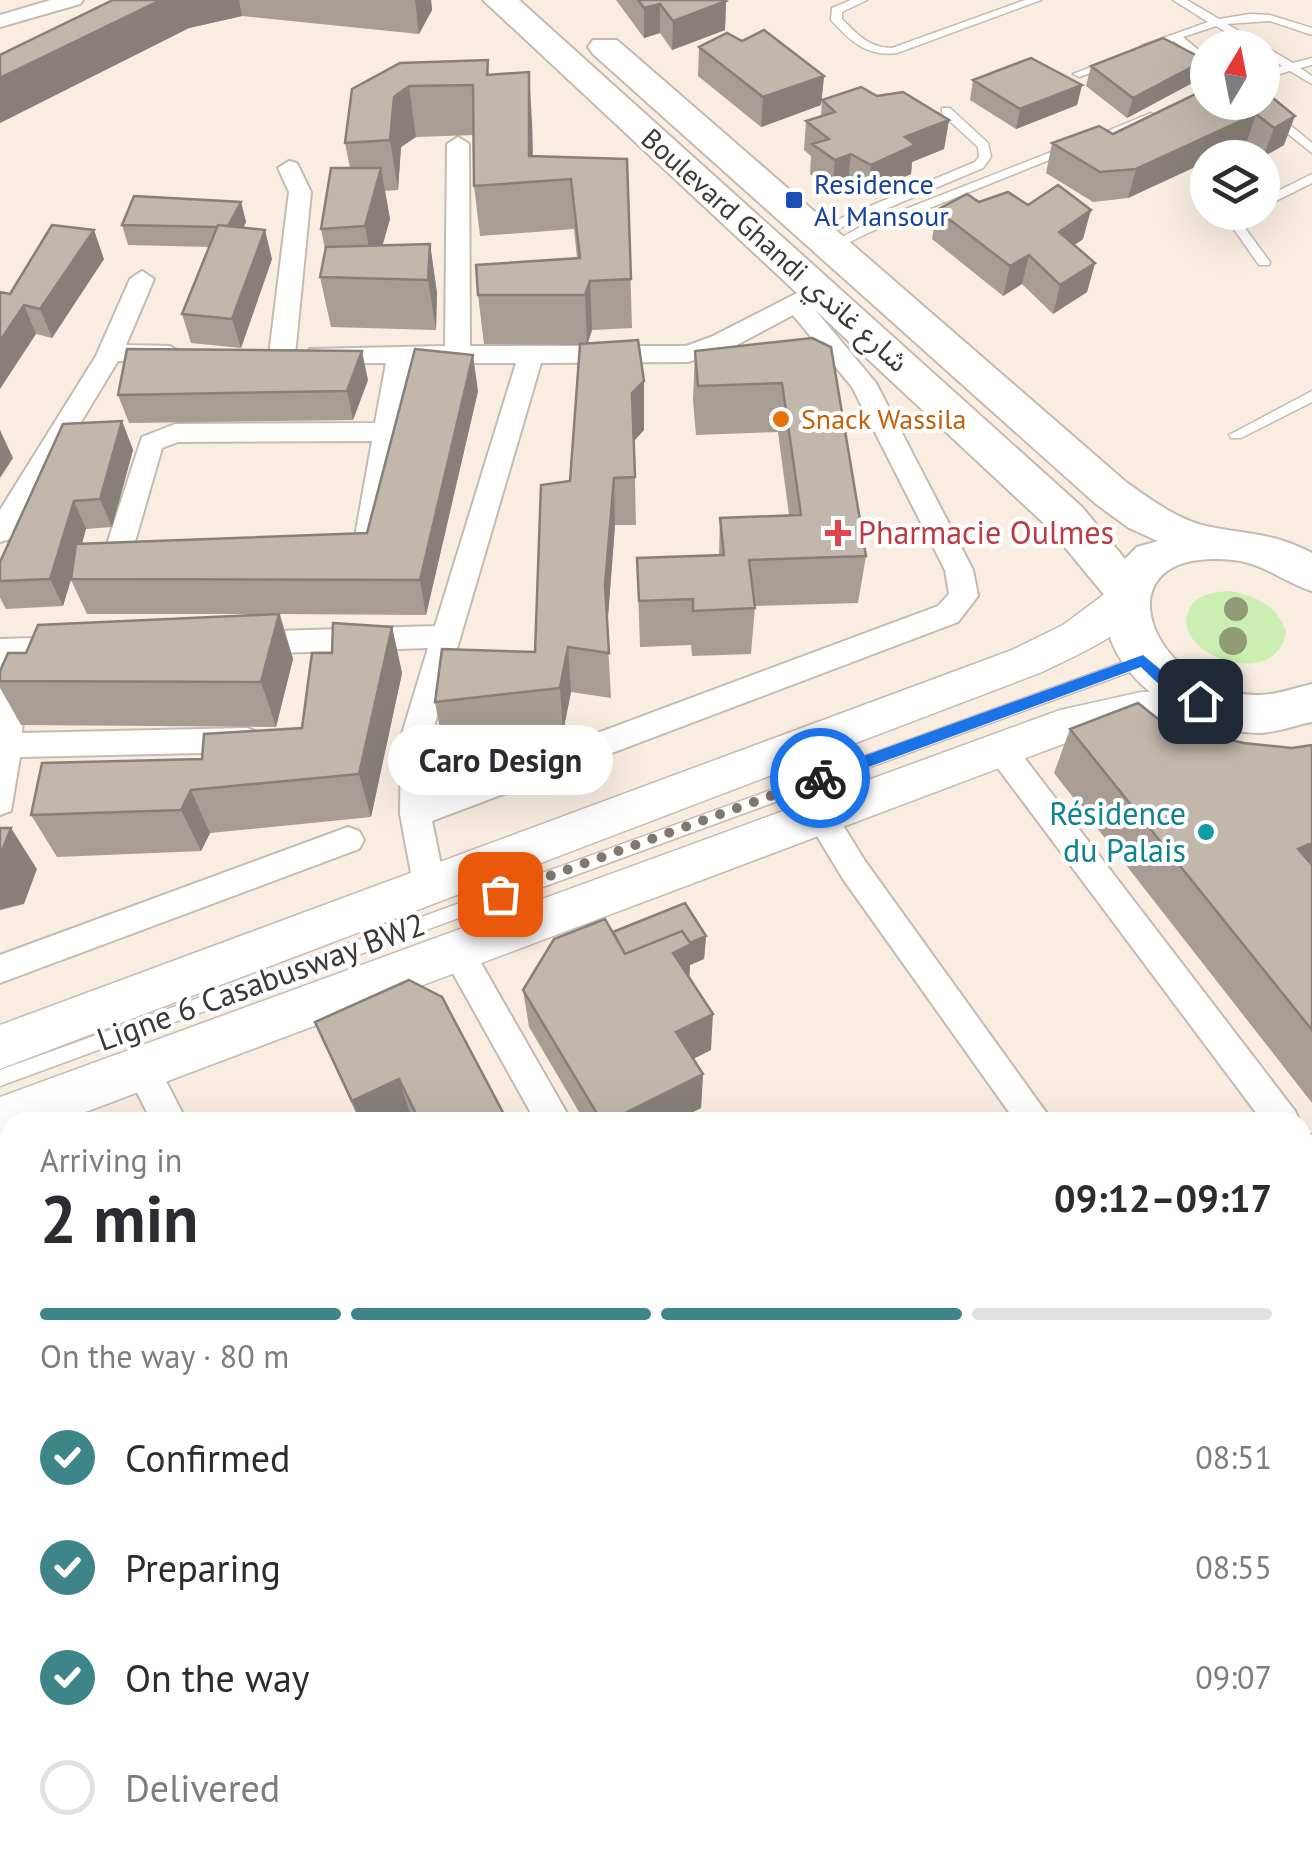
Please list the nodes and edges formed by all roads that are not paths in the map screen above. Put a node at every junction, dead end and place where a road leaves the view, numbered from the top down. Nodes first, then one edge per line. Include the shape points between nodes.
1 (74, 0) edge
2 (500, 0) edge
3 (552, 0) edge
4 (861, 0) edge
5 (1035, 0) edge
6 (1180, 0) edge
7 (0, 20) edge
8 (1220, 20) junction
9 (1235, 30) edge
10 (1312, 32) edge
11 (1176, 36) junction
12 (1190, 48) edge
13 (1280, 60) edge
14 (1312, 61) edge
15 (1292, 68) junction
16 (1280, 71) edge
17 (1080, 74) dead end
18 (1312, 81) edge
19 (1172, 109) edge
20 (946, 111) dead end
21 (1277, 120) edge
22 (458, 144) dead end
23 (1312, 148) edge
24 (289, 168) dead end
25 (1312, 178) edge
26 (1280, 195) edge
27 (1240, 230) edge
28 (825, 239) junction
29 (1264, 262) dead end
30 (142, 279) dead end
31 (809, 297) junction
32 (110, 354) junction
33 (186, 354) edge
34 (400, 356) junction
35 (457, 356) junction
36 (530, 356) junction
37 (1312, 396) edge
38 (386, 432) junction
39 (1236, 434) dead end
40 (0, 532) edge
41 (1208, 544) junction
42 (329, 558) edge
43 (1303, 560) edge
44 (174, 564) edge
45 (1126, 596) junction
46 (448, 636) junction
47 (212, 644) edge
48 (94, 647) edge
49 (8, 650) edge
50 (1143, 661) junction
51 (1218, 707) junction
52 (1305, 711) edge
53 (281, 739) edge
54 (6, 745) junction
55 (1002, 751) junction
56 (0, 802) edge
57 (415, 814) junction
58 (822, 818) junction
59 (348, 840) dead end
60 (429, 884) junction
61 (457, 952) junction
62 (0, 969) edge
63 (0, 1047) edge
64 (141, 1067) junction
65 (0, 1078) edge
66 (24, 1112) edge
67 (165, 1112) edge
68 (549, 1112) edge
69 (1029, 1112) edge
70 (1276, 1112) edge

1 - 7 street
2 - 31 main road, Boulevard Ghandi شارع غاندي
3 - 28 main road, Boulevard Ghandi شارع غاندي
4 - 5 lane via 836,10 837,20 878,52
6 - 8 lane
8 - 9 lane
8 - 10 lane via 1252,10 1272,12
8 - 11 lane
11 - 12 lane
11 - 17 lane
13 - 15 lane
14 - 15 lane
15 - 16 lane
15 - 18 lane
19 - 28 lane via 866,230
20 - 28 lane via 984,146 979,164
21 - 23 lane
22 - 35 street
24 - 34 street via 300,192 273,355
25 - 26 lane
27 - 29 lane
28 - 41 main road, Boulevard Ghandi شارع غاندي via 1111,493 1144,516
30 - 32 street
31 - 36 street via 688,354
31 - 45 main road, Boulevard Ghandi شارع غاندي via 1066,518
31 - 57 street via 863,383 959,570 964,596 958,606
32 - 33 street
32 - 40 street
34 - 35 street
34 - 38 street
35 - 36 street
36 - 46 street
37 - 39 lane
38 - 42 street via 367,545 348,558
38 - 44 street via 160,436 151,443 118,554 136,566
41 - 43 main road
41 - 45 main road via 1152,561
45 - 50 main road via 1126,631
45 - 60 main road via 1051,652
46 - 47 street
46 - 57 street via 416,737
48 - 49 street
49 - 54 street
50 - 51 main road via 1168,684
50 - 65 lane, Ligne 6 Casabusway BW2
51 - 52 main road
51 - 55 main road via 1110,713
53 - 54 street
54 - 56 street
55 - 58 main road
55 - 70 street
57 - 60 street
58 - 61 main road
58 - 69 street
59 - 62 street
60 - 63 main road
61 - 64 main road
61 - 68 street
64 - 66 main road
64 - 67 street

